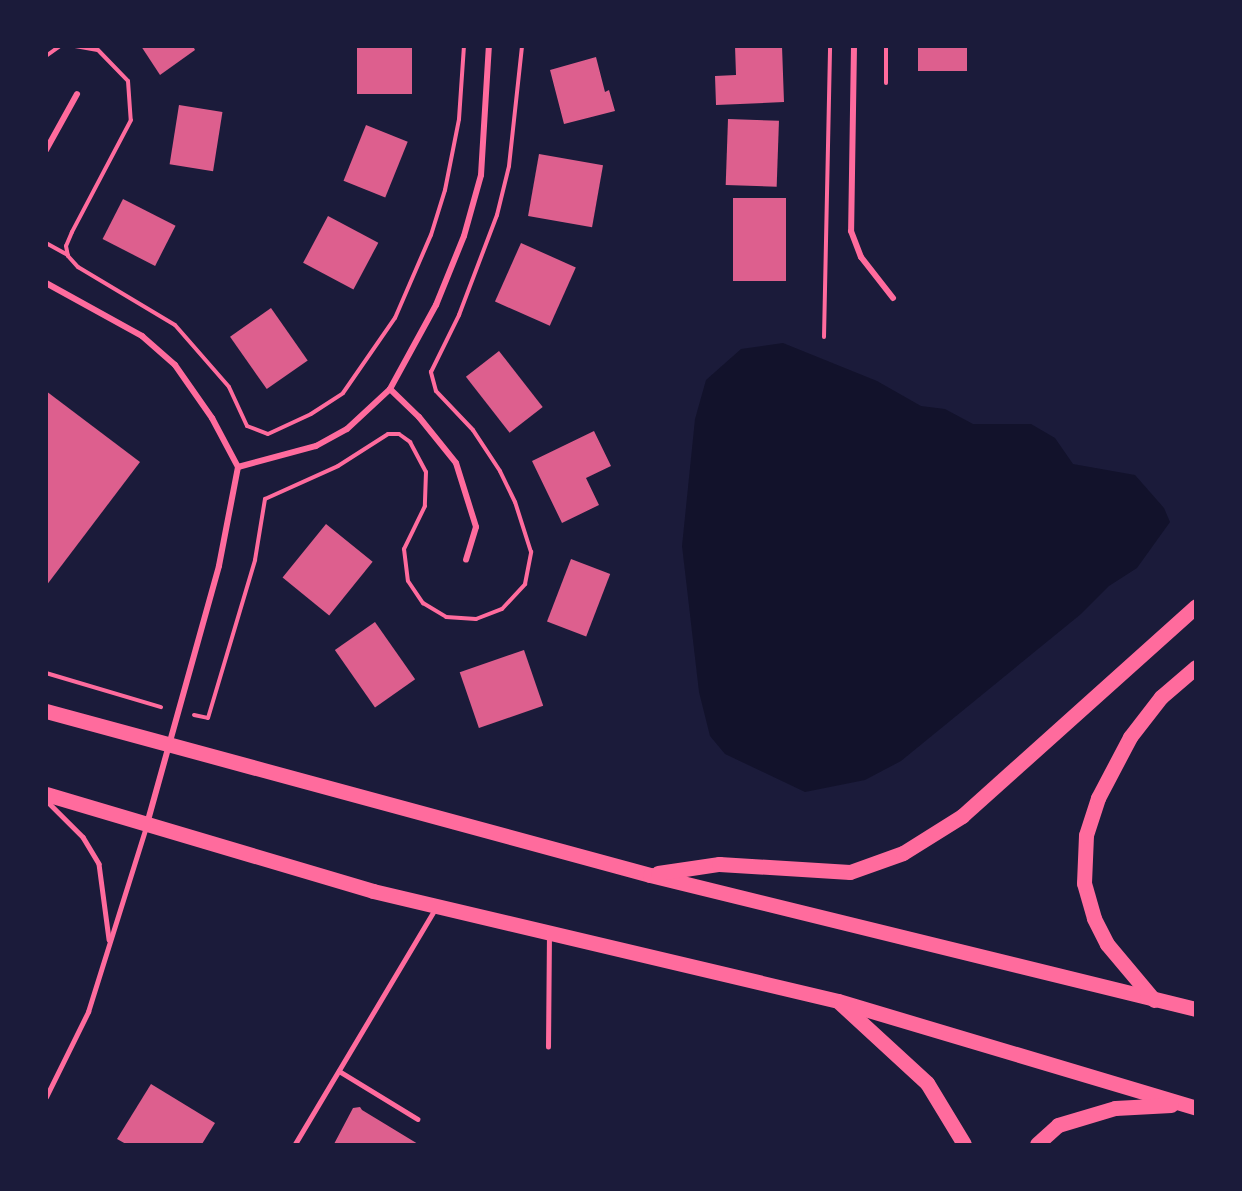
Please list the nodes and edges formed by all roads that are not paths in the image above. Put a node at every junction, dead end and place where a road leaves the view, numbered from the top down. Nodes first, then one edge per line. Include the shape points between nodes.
1 (489, 46) edge
2 (854, 46) edge
3 (77, 94) dead end
4 (46, 150) edge
5 (46, 283) edge
6 (893, 298) dead end
7 (390, 389) junction
8 (238, 467) junction
9 (466, 560) dead end
10 (1196, 606) edge
11 (1196, 667) edge
12 (46, 711) edge
13 (167, 745) junction
14 (46, 794) edge
15 (46, 800) edge
16 (147, 825) junction
17 (650, 875) junction
18 (436, 907) junction
19 (549, 935) junction
20 (109, 942) junction
21 (1154, 1000) junction
22 (838, 1001) junction
23 (1196, 1009) edge
24 (548, 1047) dead end
25 (339, 1071) junction
26 (46, 1097) edge
27 (1189, 1106) edge
28 (418, 1119) dead end
29 (294, 1144) edge
30 (964, 1144) edge
31 (1037, 1144) edge

1 - 7 street via 481,176 464,236 436,305
2 - 6 street via 851,231 861,257
3 - 4 street
5 - 8 street via 142,336 175,365 212,418
7 - 8 street via 347,429 316,446
7 - 9 street via 419,417 456,463 476,527
8 - 13 street via 219,566
10 - 17 main road via 962,816 903,853 850,872 719,864
11 - 21 main road via 1161,697 1130,737 1098,798 1086,835 1084,883 1094,918 1107,944
12 - 13 main road
13 - 16 street
13 - 17 main road
14 - 16 main road
15 - 20 lane via 83,837 99,864
16 - 18 main road
16 - 20 lane
17 - 21 main road
18 - 19 main road
18 - 25 lane
19 - 22 main road
19 - 24 lane
20 - 26 lane via 88,1012
21 - 23 main road
22 - 27 main road
22 - 30 main road via 927,1083
25 - 28 lane
25 - 29 lane
27 - 31 main road via 1115,1108 1058,1125

